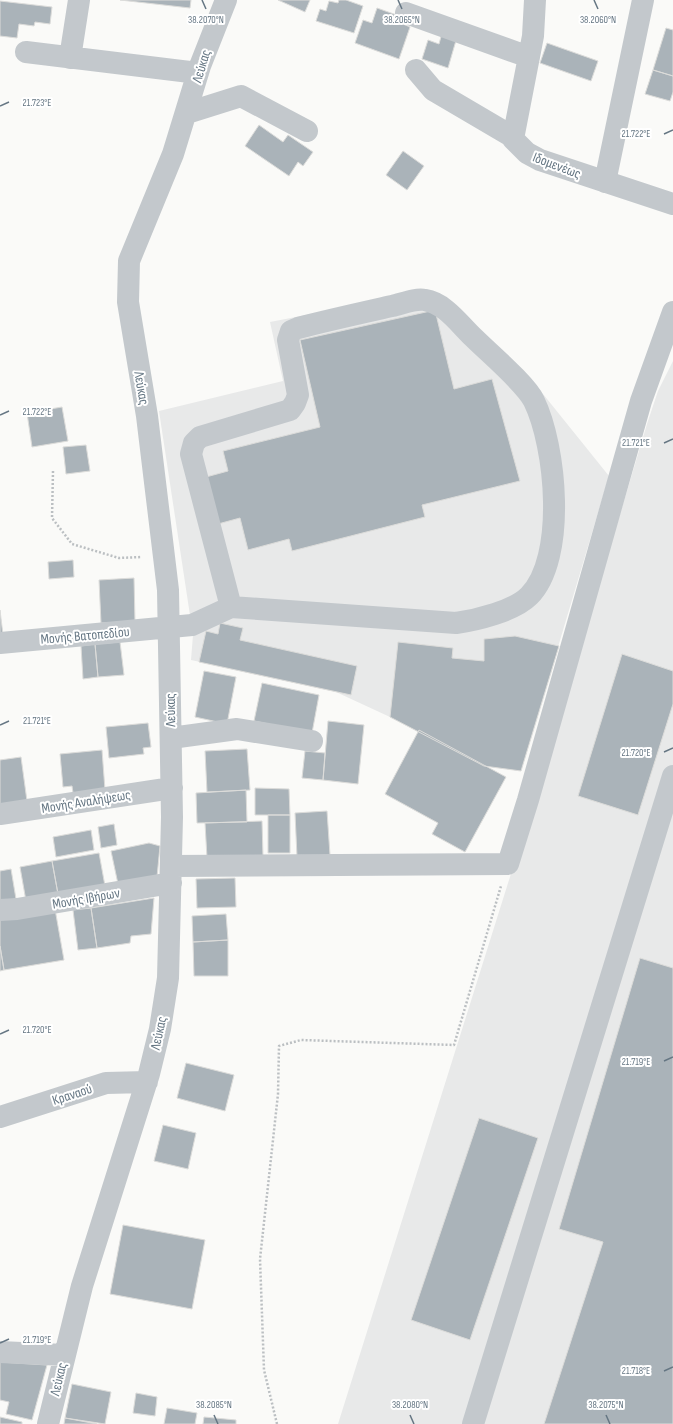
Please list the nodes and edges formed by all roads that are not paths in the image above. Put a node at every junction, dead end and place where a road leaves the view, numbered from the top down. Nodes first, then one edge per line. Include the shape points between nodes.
1 (79, 0) edge
2 (226, 0) edge
3 (535, 0) edge
4 (643, 0) edge
5 (406, 13) dead end
6 (26, 52) dead end
7 (528, 57) junction
8 (70, 58) junction
9 (416, 70) dead end
10 (198, 73) junction
11 (187, 113) junction
12 (307, 131) dead end
13 (513, 137) junction
14 (605, 182) junction
15 (673, 204) edge
16 (673, 312) edge
17 (231, 606) junction
18 (169, 628) junction
19 (0, 643) edge
20 (171, 738) junction
21 (312, 741) dead end
22 (673, 776) edge
23 (172, 788) junction
24 (0, 814) edge
25 (171, 875) junction
26 (0, 910) edge
27 (147, 1082) junction
28 (0, 1117) edge
29 (0, 1352) edge
30 (64, 1355) junction
31 (48, 1424) edge
32 (473, 1424) edge

1 - 8 street
2 - 10 street, Λεύκας
3 - 7 street
4 - 14 street
5 - 7 street
6 - 8 street
7 - 13 street
8 - 10 street
9 - 13 street, Ιδομενέως via 433,90
10 - 11 street, Λεύκας
11 - 12 street via 241,96
11 - 18 street, Λεύκας via 166,173 135,243 129,261 127,282 164,556
13 - 14 street, Ιδομενέως via 519,146 540,160
14 - 15 street, Ιδομενέως
16 - 25 street, Μονής Ιβήρων via 641,401 508,864
17 - 17 street via 191,454 194,443 200,437 290,410 296,403 298,395 288,340 291,332 305,326 425,300 445,310 529,393 541,418 547,442 554,480 554,506 550,550 541,576 527,598 474,621 456,623
17 - 18 street, Μονής Βατοπεδίου via 192,625
18 - 19 street, Μονής Βατοπεδίου
18 - 20 street, Λεύκας
20 - 21 street via 237,729
20 - 23 street, Λεύκας
22 - 32 street
23 - 24 street, Μονής Αναλήψεως
23 - 25 street, Λεύκας
25 - 26 street, Μονής Ιβήρων via 17,909
25 - 27 street, Λεύκας via 168,978 160,1029
27 - 28 street, Κραναού via 106,1083
27 - 30 street, Λεύκας via 97,1236
29 - 30 street
30 - 31 street, Λεύκας

